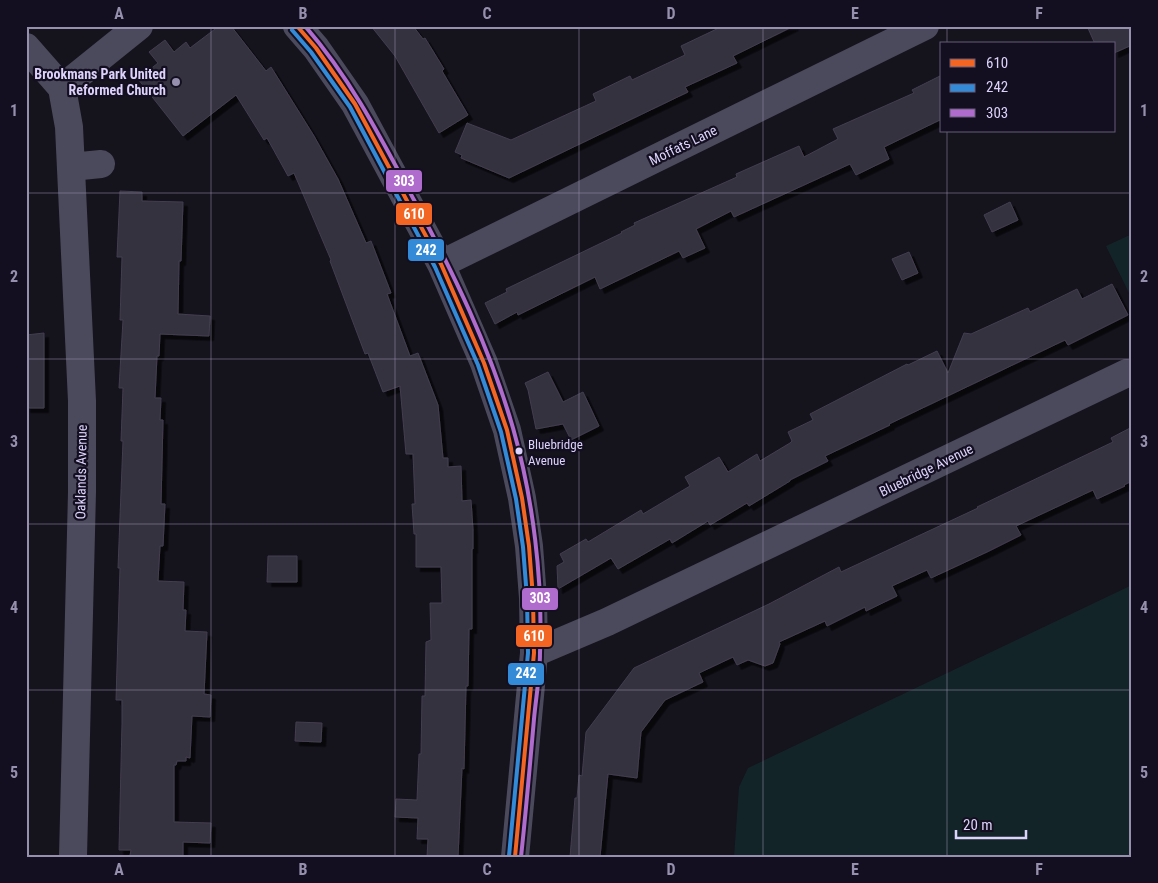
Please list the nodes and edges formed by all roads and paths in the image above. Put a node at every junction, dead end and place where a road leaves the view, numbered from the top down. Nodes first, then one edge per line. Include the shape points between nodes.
1 (139, 26) edge
2 (297, 26) edge
3 (926, 26) edge
4 (26, 48) edge
5 (62, 88) junction
6 (100, 164) dead end
7 (71, 166) junction
8 (441, 264) junction
9 (1128, 374) dead end
10 (534, 653) junction
11 (74, 857) edge
12 (515, 857) edge

1 - 5 street
2 - 8 street via 355,104
3 - 8 street, Moffats Lane
4 - 5 street
5 - 7 street, Oaklands Avenue
6 - 7 street
7 - 11 street, Oaklands Avenue via 82,401
8 - 10 street via 484,362 506,430 529,546
9 - 10 street, Bluebridge Avenue via 607,622
10 - 12 street

